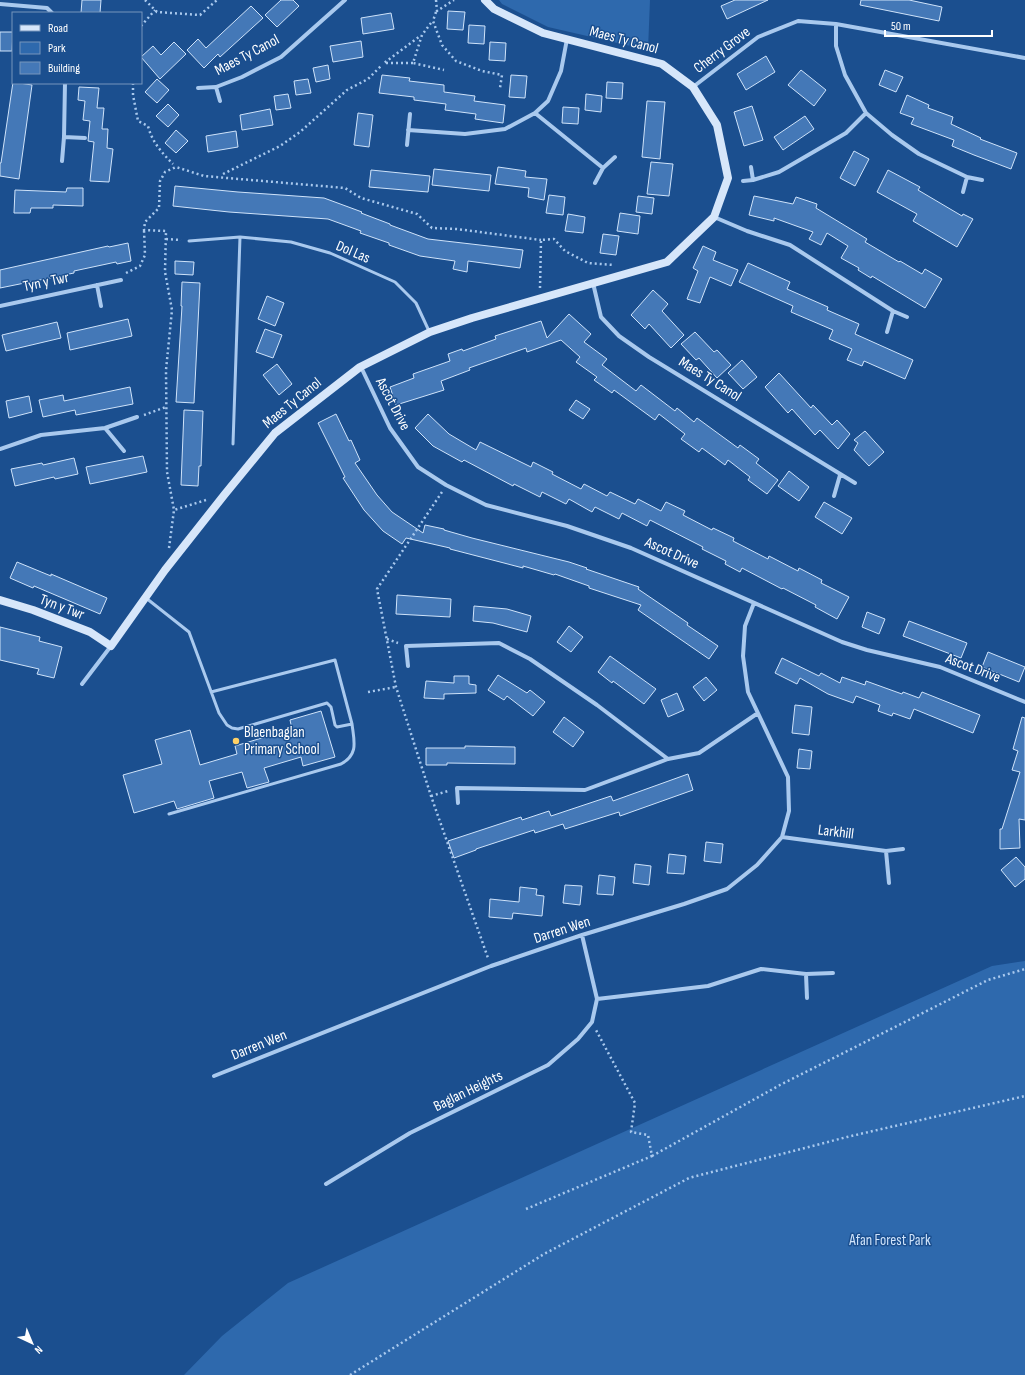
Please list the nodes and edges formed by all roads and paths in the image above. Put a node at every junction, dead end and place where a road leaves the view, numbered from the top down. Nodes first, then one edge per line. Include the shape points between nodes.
1 (145, 0) edge
2 (217, 0) edge
3 (345, 0) edge
4 (436, 0) edge
5 (454, 0) edge
6 (485, 0) edge
7 (0, 4) edge
8 (155, 10) junction
9 (51, 12) edge
10 (436, 12) dead end
11 (431, 23) dead end
12 (836, 24) junction
13 (142, 25) edge
14 (420, 36) dead end
15 (567, 39) junction
16 (1025, 58) edge
17 (413, 63) junction
18 (382, 65) dead end
19 (444, 70) dead end
20 (65, 84) edge
21 (133, 84) edge
22 (693, 87) junction
23 (198, 88) dead end
24 (216, 88) junction
25 (500, 88) dead end
26 (220, 101) dead end
27 (535, 113) junction
28 (410, 114) dead end
29 (866, 114) junction
30 (408, 130) junction
31 (64, 137) junction
32 (85, 138) dead end
33 (407, 145) dead end
34 (615, 157) dead end
35 (62, 161) dead end
36 (173, 164) dead end
37 (750, 167) dead end
38 (603, 168) junction
39 (224, 174) dead end
40 (966, 177) junction
41 (753, 180) junction
42 (982, 180) dead end
43 (743, 181) dead end
44 (595, 183) dead end
45 (963, 192) dead end
46 (714, 217) junction
47 (144, 230) junction
48 (240, 238) junction
49 (166, 239) junction
50 (541, 240) junction
51 (189, 241) joint
52 (618, 266) dead end
53 (121, 280) joint
54 (593, 284) junction
55 (98, 285) junction
56 (540, 299) junction
57 (0, 306) edge
58 (101, 306) dead end
59 (893, 311) junction
60 (907, 316) dead end
61 (430, 332) junction
62 (887, 332) dead end
63 (360, 367) junction
64 (166, 407) junction
65 (137, 417) joint
66 (105, 428) junction
67 (233, 444) dead end
68 (0, 449) edge
69 (124, 451) dead end
70 (840, 475) junction
71 (855, 483) dead end
72 (446, 485) junction
73 (224, 494) junction
74 (834, 496) dead end
75 (174, 510) junction
76 (165, 570) junction
77 (146, 598) junction
78 (0, 600) edge
79 (754, 603) junction
80 (111, 646) junction
81 (408, 666) dead end
82 (82, 684) dead end
83 (396, 687) junction
84 (211, 692) junction
85 (368, 692) dead end
86 (1025, 702) edge
87 (758, 713) junction
88 (352, 724) junction
89 (668, 759) junction
90 (457, 788) junction
91 (432, 796) junction
92 (458, 803) dead end
93 (169, 814) dead end
94 (782, 837) junction
95 (903, 849) dead end
96 (886, 851) junction
97 (889, 883) dead end
98 (582, 935) junction
99 (491, 966) junction
100 (1025, 969) edge
101 (833, 973) dead end
102 (806, 974) junction
103 (807, 998) dead end
104 (597, 999) junction
105 (592, 1022) junction
106 (214, 1076) dead end
107 (1025, 1096) edge
108 (652, 1156) junction
109 (326, 1184) dead end
110 (526, 1209) dead end
111 (350, 1375) edge

1 - 8 path
2 - 8 path via 200,15
3 - 24 street, Maes Ty Canol via 281,57
4 - 5 path via 437,11
6 - 15 street, Maes Ty Canol via 494,9 543,33
7 - 9 street via 47,8
8 - 13 path
10 - 25 path via 433,21 442,45 456,61 502,75
11 - 17 path via 422,35
12 - 16 street, Cherry Grove
12 - 22 street, Cherry Grove via 798,22 758,37
12 - 29 street via 836,46 845,75
14 - 17 path via 384,63
15 - 22 street, Maes Ty Canol via 662,64
15 - 27 street, Maes Ty Canol via 561,70 548,101
17 - 19 path
18 - 39 path via 368,79 347,90 300,132 280,146
20 - 31 street
21 - 36 path via 138,121 148,126 159,150
22 - 46 street, Maes Ty Canol via 717,125 728,178
23 - 24 street, Maes Ty Canol
24 - 26 street, Maes Ty Canol
27 - 30 street, Maes Ty Canol via 504,129 465,134
27 - 38 street
28 - 30 street
29 - 40 street via 919,154
29 - 41 street via 846,133 779,172
30 - 33 street
31 - 32 street
31 - 35 street
34 - 38 street
37 - 41 street
38 - 44 street
40 - 42 street
40 - 45 street
41 - 43 street
46 - 54 street, Maes Ty Canol via 667,262
46 - 59 street via 746,231 790,245
47 - 49 path via 166,231
47 - 50 path via 145,222 159,208 160,180 165,172 176,167 204,176 345,188 361,198 417,214 432,228
47 - 53 path via 145,255 140,266 126,272
48 - 51 lane, Dol Las
48 - 61 lane, Dol Las via 291,242 330,253 396,282 416,303
48 - 67 lane
49 - 51 path
49 - 64 path via 165,272 172,310 166,370
50 - 52 path via 554,239 565,251 588,263
50 - 56 path
53 - 55 street, Tyn y Twr
54 - 56 street, Maes Ty Canol
54 - 70 street, Maes Ty Canol via 601,317 620,336 649,357
55 - 57 street, Tyn y Twr
55 - 58 street
56 - 61 street, Maes Ty Canol
59 - 60 street
59 - 62 street
61 - 63 street, Maes Ty Canol
63 - 72 street, Ascot Drive via 390,428 418,467
63 - 73 street, Maes Ty Canol via 274,433
64 - 65 path
64 - 75 path via 167,472
65 - 66 street
66 - 68 street via 41,435
66 - 69 street
70 - 71 street, Maes Ty Canol
70 - 74 street
72 - 79 street, Ascot Drive via 486,505 567,526 632,548
72 - 83 path via 378,589
73 - 75 path
73 - 76 street, Maes Ty Canol
75 - 76 path
76 - 77 street, Maes Ty Canol
77 - 80 street, Maes Ty Canol
77 - 84 lane via 189,632
78 - 80 street, Tyn y Twr via 90,632
79 - 86 street, Ascot Drive via 842,642 940,667
79 - 87 street, Darren Wen via 745,626 743,656 748,692
80 - 82 street, Maes Ty Canol
81 - 89 street via 406,646 499,643 530,659 597,705
83 - 85 path
83 - 91 path
84 - 88 lane via 223,721 232,728 238,729 327,703 331,707 337,727
84 - 88 lane via 335,660
87 - 89 street via 699,753
87 - 94 street, Darren Wen via 788,777 789,811
88 - 93 lane via 354,750 350,758 341,764
89 - 90 street via 585,790
90 - 91 path
90 - 92 street
91 - 99 path
94 - 96 street, Larkhill
94 - 98 street, Darren Wen via 757,865 727,889
95 - 96 street, Larkhill
96 - 97 street
98 - 99 street, Darren Wen
98 - 104 street, Baglan Heights
99 - 106 street, Darren Wen
100 - 108 path via 988,980 780,1085
101 - 102 street
102 - 103 street
102 - 104 street via 761,969 708,986
104 - 105 street, Baglan Heights
105 - 108 path via 636,1103 631,1132 648,1135
105 - 109 street, Baglan Heights via 578,1039 548,1065 410,1133
107 - 111 path via 847,1137 689,1178 544,1254
108 - 110 path

